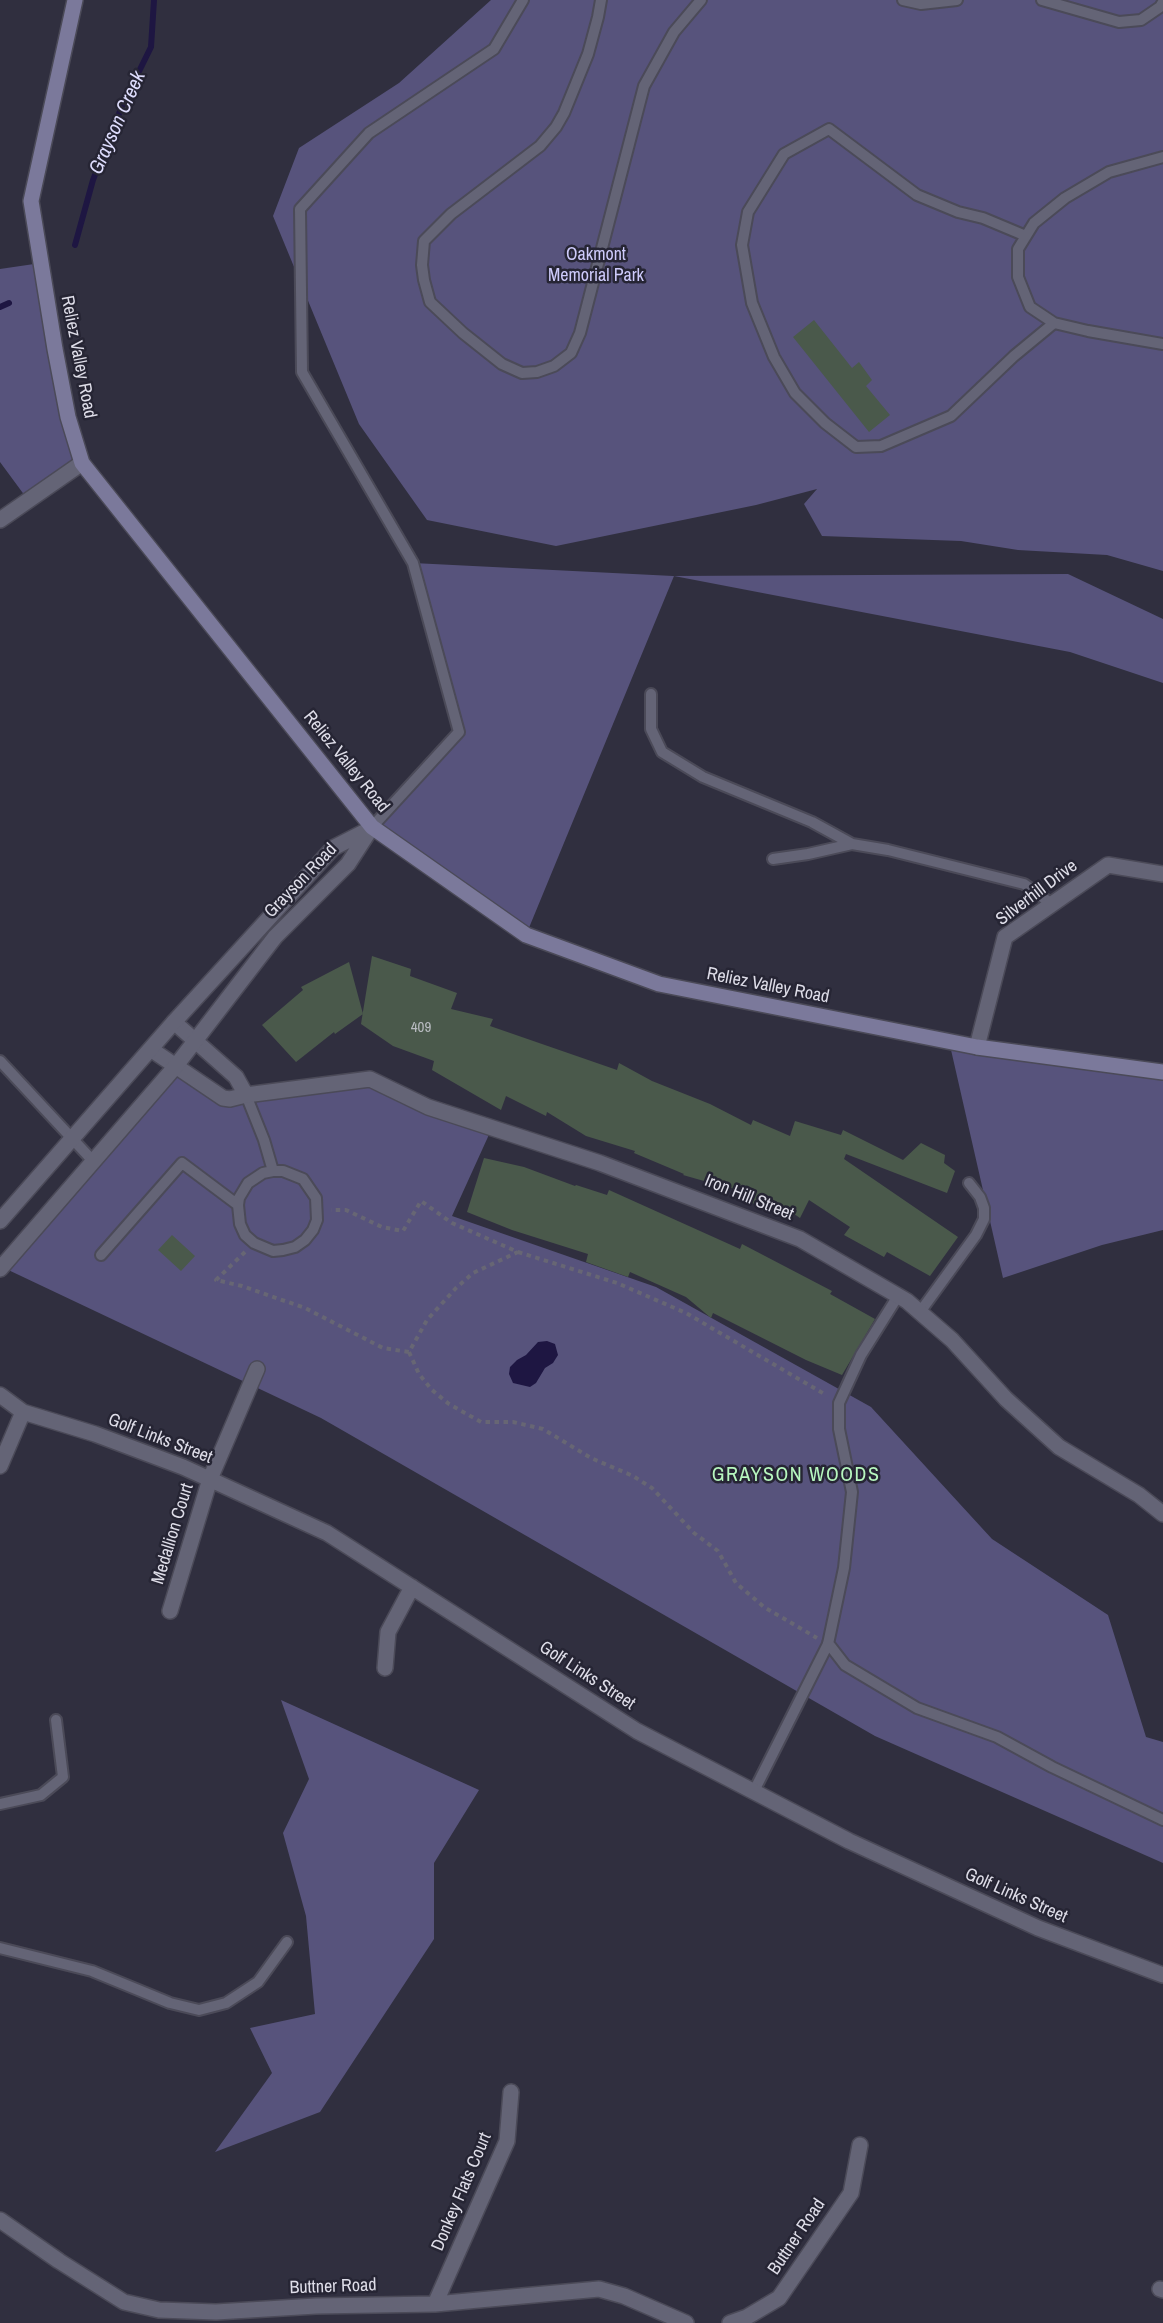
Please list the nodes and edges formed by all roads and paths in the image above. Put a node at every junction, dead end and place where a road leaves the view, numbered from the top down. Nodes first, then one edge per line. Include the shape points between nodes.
1 (75, 0) edge
2 (523, 0) edge
3 (601, 0) edge
4 (701, 0) edge
5 (903, 0) edge
6 (957, 0) edge
7 (1042, 0) edge
8 (1163, 2) edge
9 (1163, 157) edge
10 (1026, 236) junction
11 (1054, 323) junction
12 (1163, 344) edge
13 (82, 463) junction
14 (0, 520) edge
15 (651, 694) dead end
16 (372, 827) junction
17 (852, 844) junction
18 (773, 859) dead end
19 (1163, 874) edge
20 (1052, 904) junction
21 (174, 1022) junction
22 (196, 1041) junction
23 (977, 1047) junction
24 (152, 1050) junction
25 (0, 1061) edge
26 (175, 1067) junction
27 (1163, 1072) edge
28 (246, 1095) junction
29 (71, 1139) junction
30 (93, 1161) junction
31 (273, 1171) junction
32 (969, 1183) dead end
33 (238, 1205) junction
34 (318, 1210) junction
35 (0, 1221) edge
36 (254, 1243) junction
37 (518, 1252) junction
38 (101, 1255) dead end
39 (0, 1269) edge
40 (898, 1296) junction
41 (920, 1312) junction
42 (409, 1352) junction
43 (257, 1369) dead end
44 (0, 1395) edge
45 (839, 1403) junction
46 (23, 1412) junction
47 (0, 1466) edge
48 (210, 1479) junction
49 (1163, 1515) edge
50 (412, 1587) junction
51 (170, 1611) dead end
52 (828, 1644) junction
53 (385, 1668) dead end
54 (56, 1720) dead end
55 (753, 1793) junction
56 (0, 1804) edge
57 (1163, 1820) edge
58 (287, 1942) dead end
59 (0, 1948) edge
60 (1163, 1975) edge
61 (511, 2092) dead end
62 (860, 2145) dead end
63 (0, 2220) edge
64 (435, 2304) junction
65 (686, 2323) edge
66 (730, 2323) edge

1 - 13 main road, Reliez Valley Road via 31,201 68,417
2 - 16 lane via 494,49 369,133 300,209 302,372 413,563 459,732
3 - 4 lane via 588,54 556,127 540,146 451,214 424,241 422,265 430,302 502,364 522,373 554,366 571,353 580,333 644,86 674,32
5 - 6 lane via 921,4
7 - 8 lane via 1119,22 1141,20
9 - 10 lane via 1110,172 1065,198 1034,223
10 - 11 lane via 1018,249 1018,277 1030,307
10 - 11 lane via 917,195 829,129 784,153 748,212 742,245 752,303 774,357 795,393 856,447 881,446 951,416
11 - 12 lane
13 - 14 street
13 - 16 main road, Reliez Valley Road
15 - 17 lane via 651,729 662,752 703,777 812,822
16 - 21 street, Grayson Road via 333,848
16 - 22 street, Grayson Road via 348,864 275,937
16 - 23 main road, Reliez Valley Road via 526,935 593,961 659,984
17 - 18 lane
17 - 20 lane via 1024,884
19 - 20 street, Silverhill Drive via 1108,865
20 - 23 street, Silverhill Drive via 1005,937
21 - 22 street
21 - 24 street, Grayson Road
22 - 26 street, Grayson Road
22 - 28 street via 236,1077
23 - 27 main road, Reliez Valley Road
24 - 26 street, Iron Hill Street
24 - 29 street, Grayson Road
25 - 29 lane
26 - 28 street, Iron Hill Street via 223,1098
26 - 30 street, Grayson Road
28 - 31 lane
28 - 40 street, Iron Hill Street via 370,1079 428,1107 600,1163 800,1239
29 - 30 lane
29 - 35 street, Grayson Road
30 - 39 street, Grayson Road
31 - 33 lane via 248,1183
31 - 34 lane via 303,1179 316,1198
32 - 41 lane via 980,1197 984,1219
33 - 36 lane via 240,1224
33 - 38 lane via 182,1163
34 - 36 lane via 313,1230 295,1247 273,1251
34 - 37 path via 346,1210 382,1227 403,1231 421,1201 452,1223
36 - 42 path via 216,1280 305,1308 383,1348
37 - 42 path via 473,1273 456,1288 427,1320
37 - 45 path via 617,1283 686,1313
40 - 41 street, Iron Hill Street
40 - 45 lane via 861,1355
41 - 49 street, Iron Hill Street via 1059,1447
42 - 52 path via 432,1390 473,1418 543,1429 652,1488 694,1533 718,1551 736,1583 764,1606
43 - 48 street, Medallion Court
44 - 46 street, Golf Links Street
45 - 52 lane via 839,1429 852,1492 844,1568
46 - 47 street
46 - 48 street, Golf Links Street via 95,1434
48 - 50 street, Golf Links Street via 327,1533
48 - 51 street, Medallion Court
50 - 53 street via 388,1632
50 - 55 street, Golf Links Street via 637,1731
52 - 55 lane
52 - 57 lane via 845,1665 917,1708 997,1737
54 - 56 lane via 63,1777 41,1795
55 - 60 street, Golf Links Street via 1027,1923
58 - 59 lane via 258,1982 226,2003 199,2010 170,2003 92,1971
61 - 64 street, Donkey Flats Court via 507,2141
62 - 66 street, Buttner Road via 851,2193 779,2298
63 - 64 street, Buttner Road via 124,2302 159,2310 216,2312
64 - 65 street, Buttner Road via 599,2289

